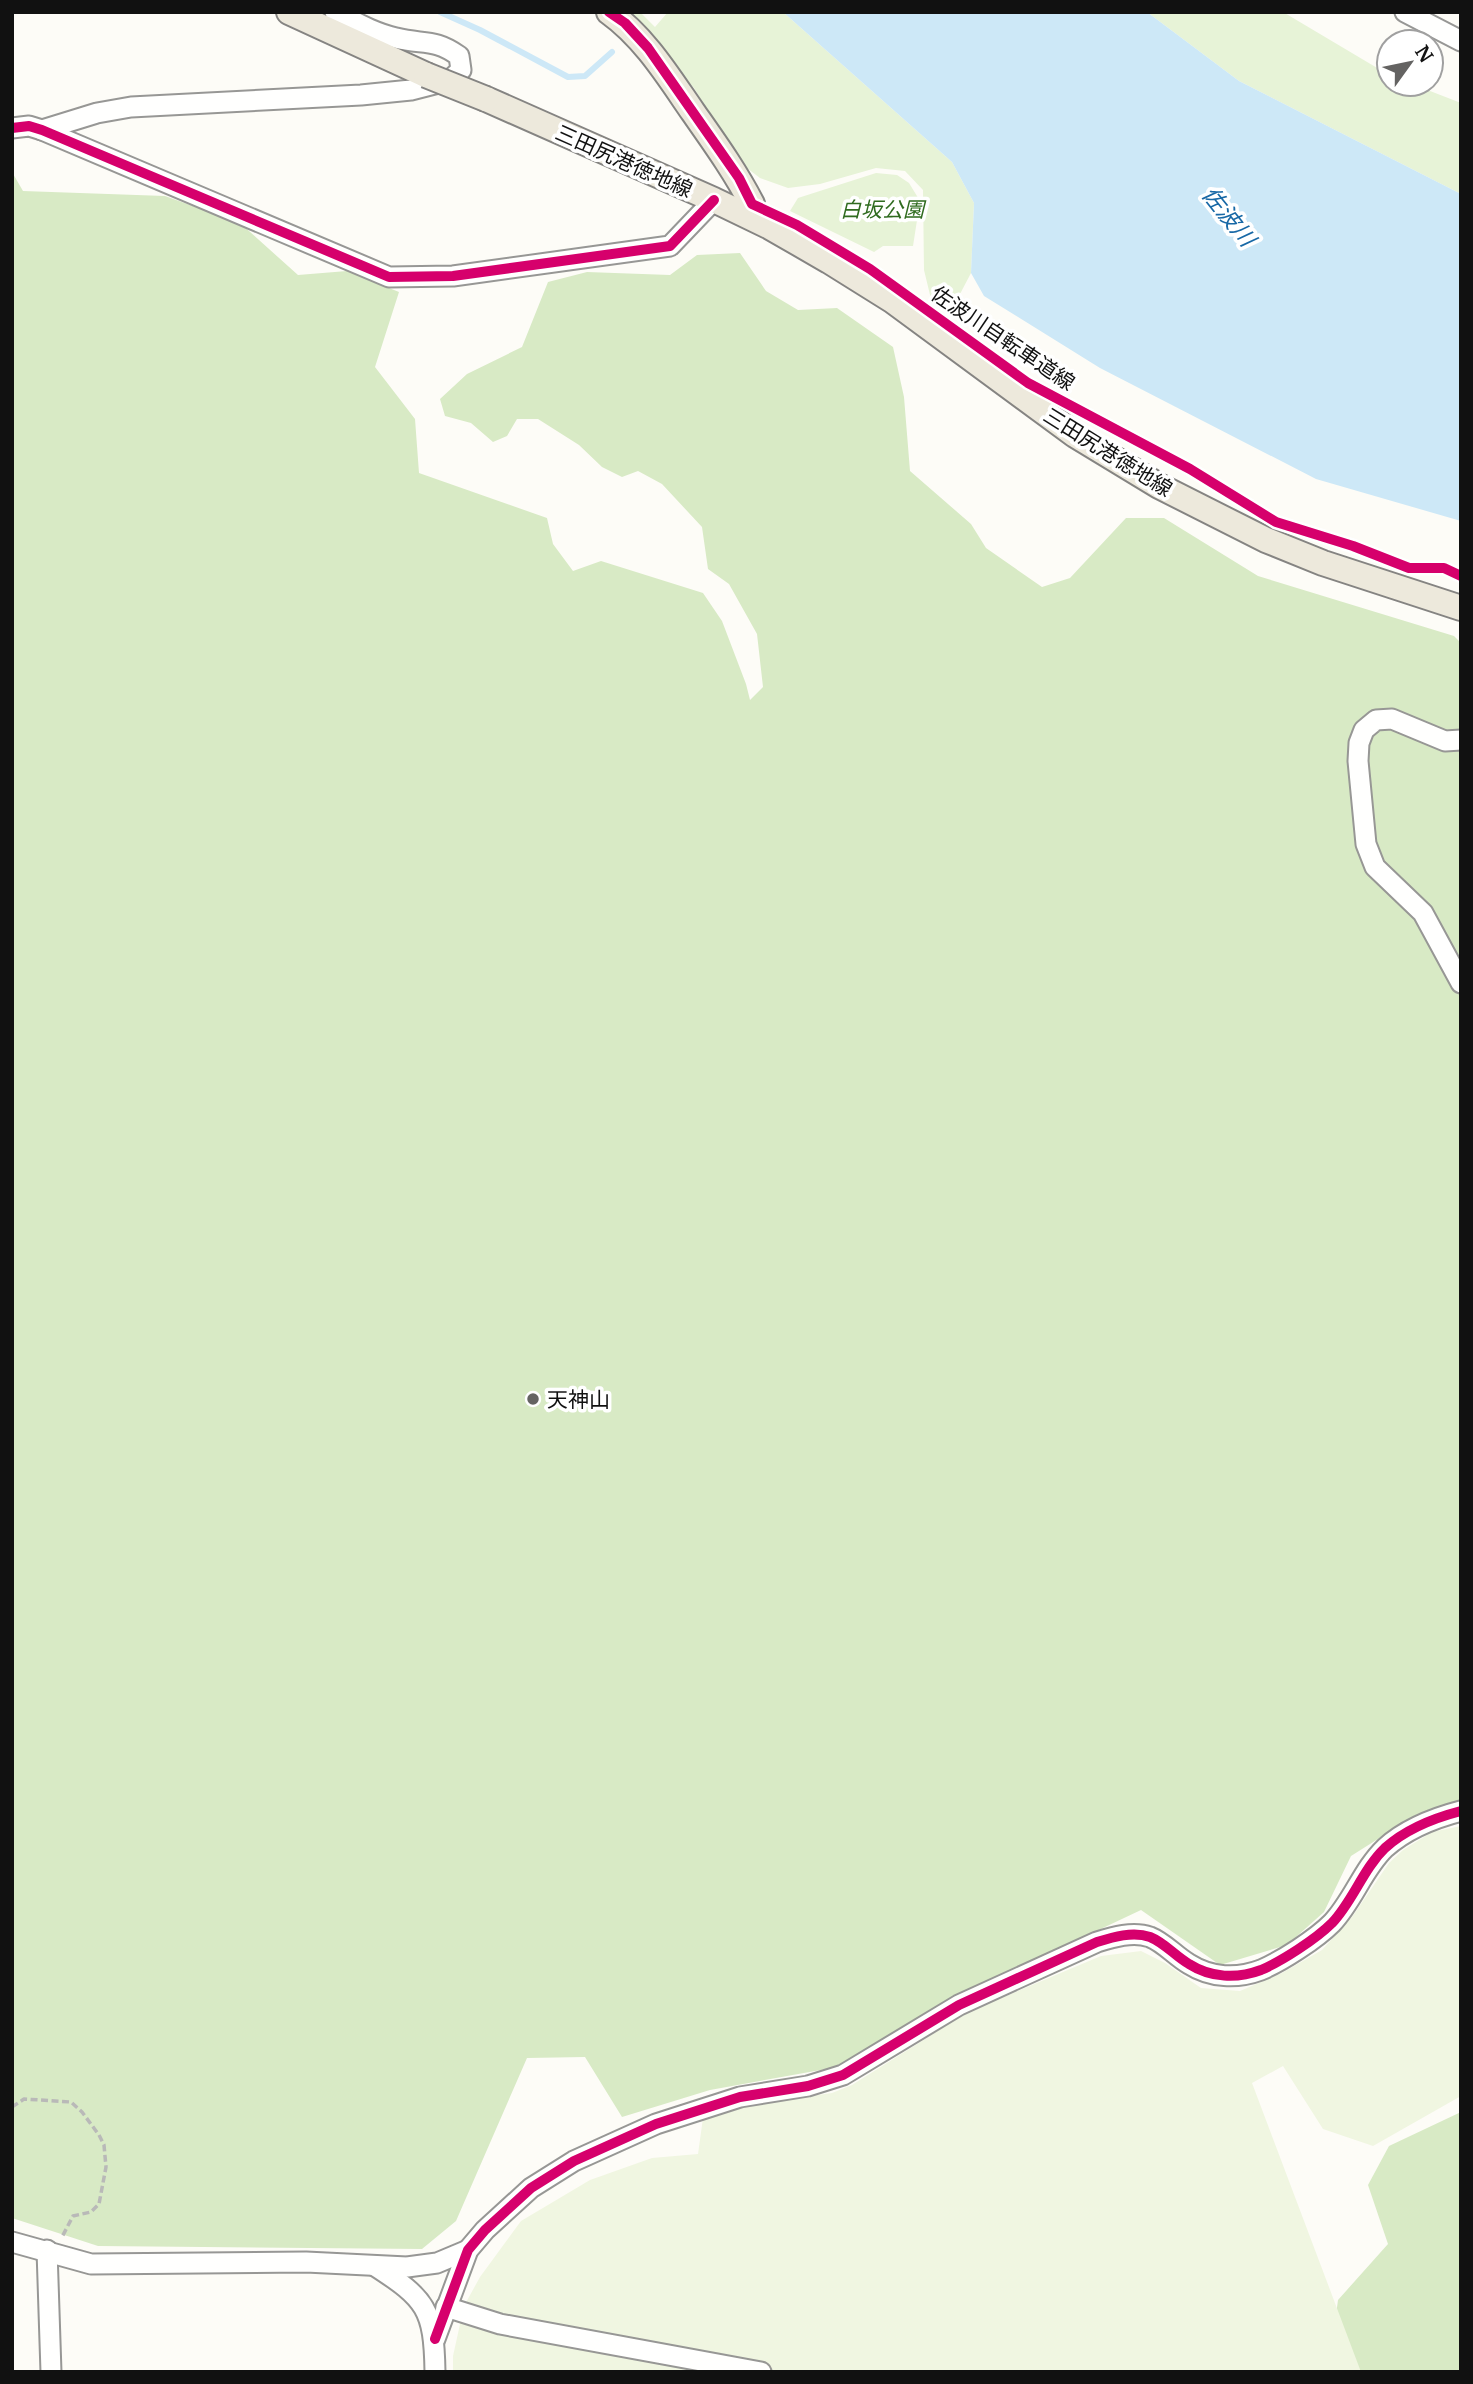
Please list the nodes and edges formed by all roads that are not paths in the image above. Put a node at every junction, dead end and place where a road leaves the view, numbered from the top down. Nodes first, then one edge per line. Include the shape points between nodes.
1 (289, 12) edge
2 (335, 12) edge
3 (609, 12) edge
4 (1405, 12) edge
5 (1461, 41) edge
6 (12, 128) edge
7 (42, 130) junction
8 (714, 200) junction
9 (753, 212) junction
10 (1461, 608) edge
11 (1461, 740) edge
12 (1461, 983) edge
13 (1461, 1811) edge
14 (12, 2242) edge
15 (468, 2250) junction
16 (50, 2252) junction
17 (373, 2265) junction
18 (446, 2307) junction
19 (435, 2339) junction
20 (51, 2372) edge
21 (435, 2372) edge
22 (761, 2372) edge

1 - 8 main road, 三田尻港徳地線, bridge
2 - 7 street via 376,33 443,44 459,56 461,70 450,80 411,90 131,107
3 - 9 main road via 648,48 739,178
4 - 5 street
6 - 7 street
7 - 8 street via 389,277 453,276 670,246
8 - 9 main road, 三田尻港徳地線
9 - 10 main road, 三田尻港徳地線 via 893,301 1075,435 1159,486 1266,540
11 - 12 street via 1445,741 1392,719 1376,720 1364,730 1358,761 1366,844 1375,867 1423,913
13 - 15 street via 1406,1832 1383,1850 1332,1923 1261,1970 1224,1977 1206,1973 1148,1936 1116,1936 1097,1942 959,2006 843,2075 740,2097 656,2124 574,2161 531,2188
14 - 16 street
15 - 17 street via 437,2263
15 - 18 street
16 - 17 street via 91,2264
16 - 20 street
17 - 19 street via 410,2288 426,2310
18 - 19 street
18 - 22 street via 500,2324
19 - 21 street

